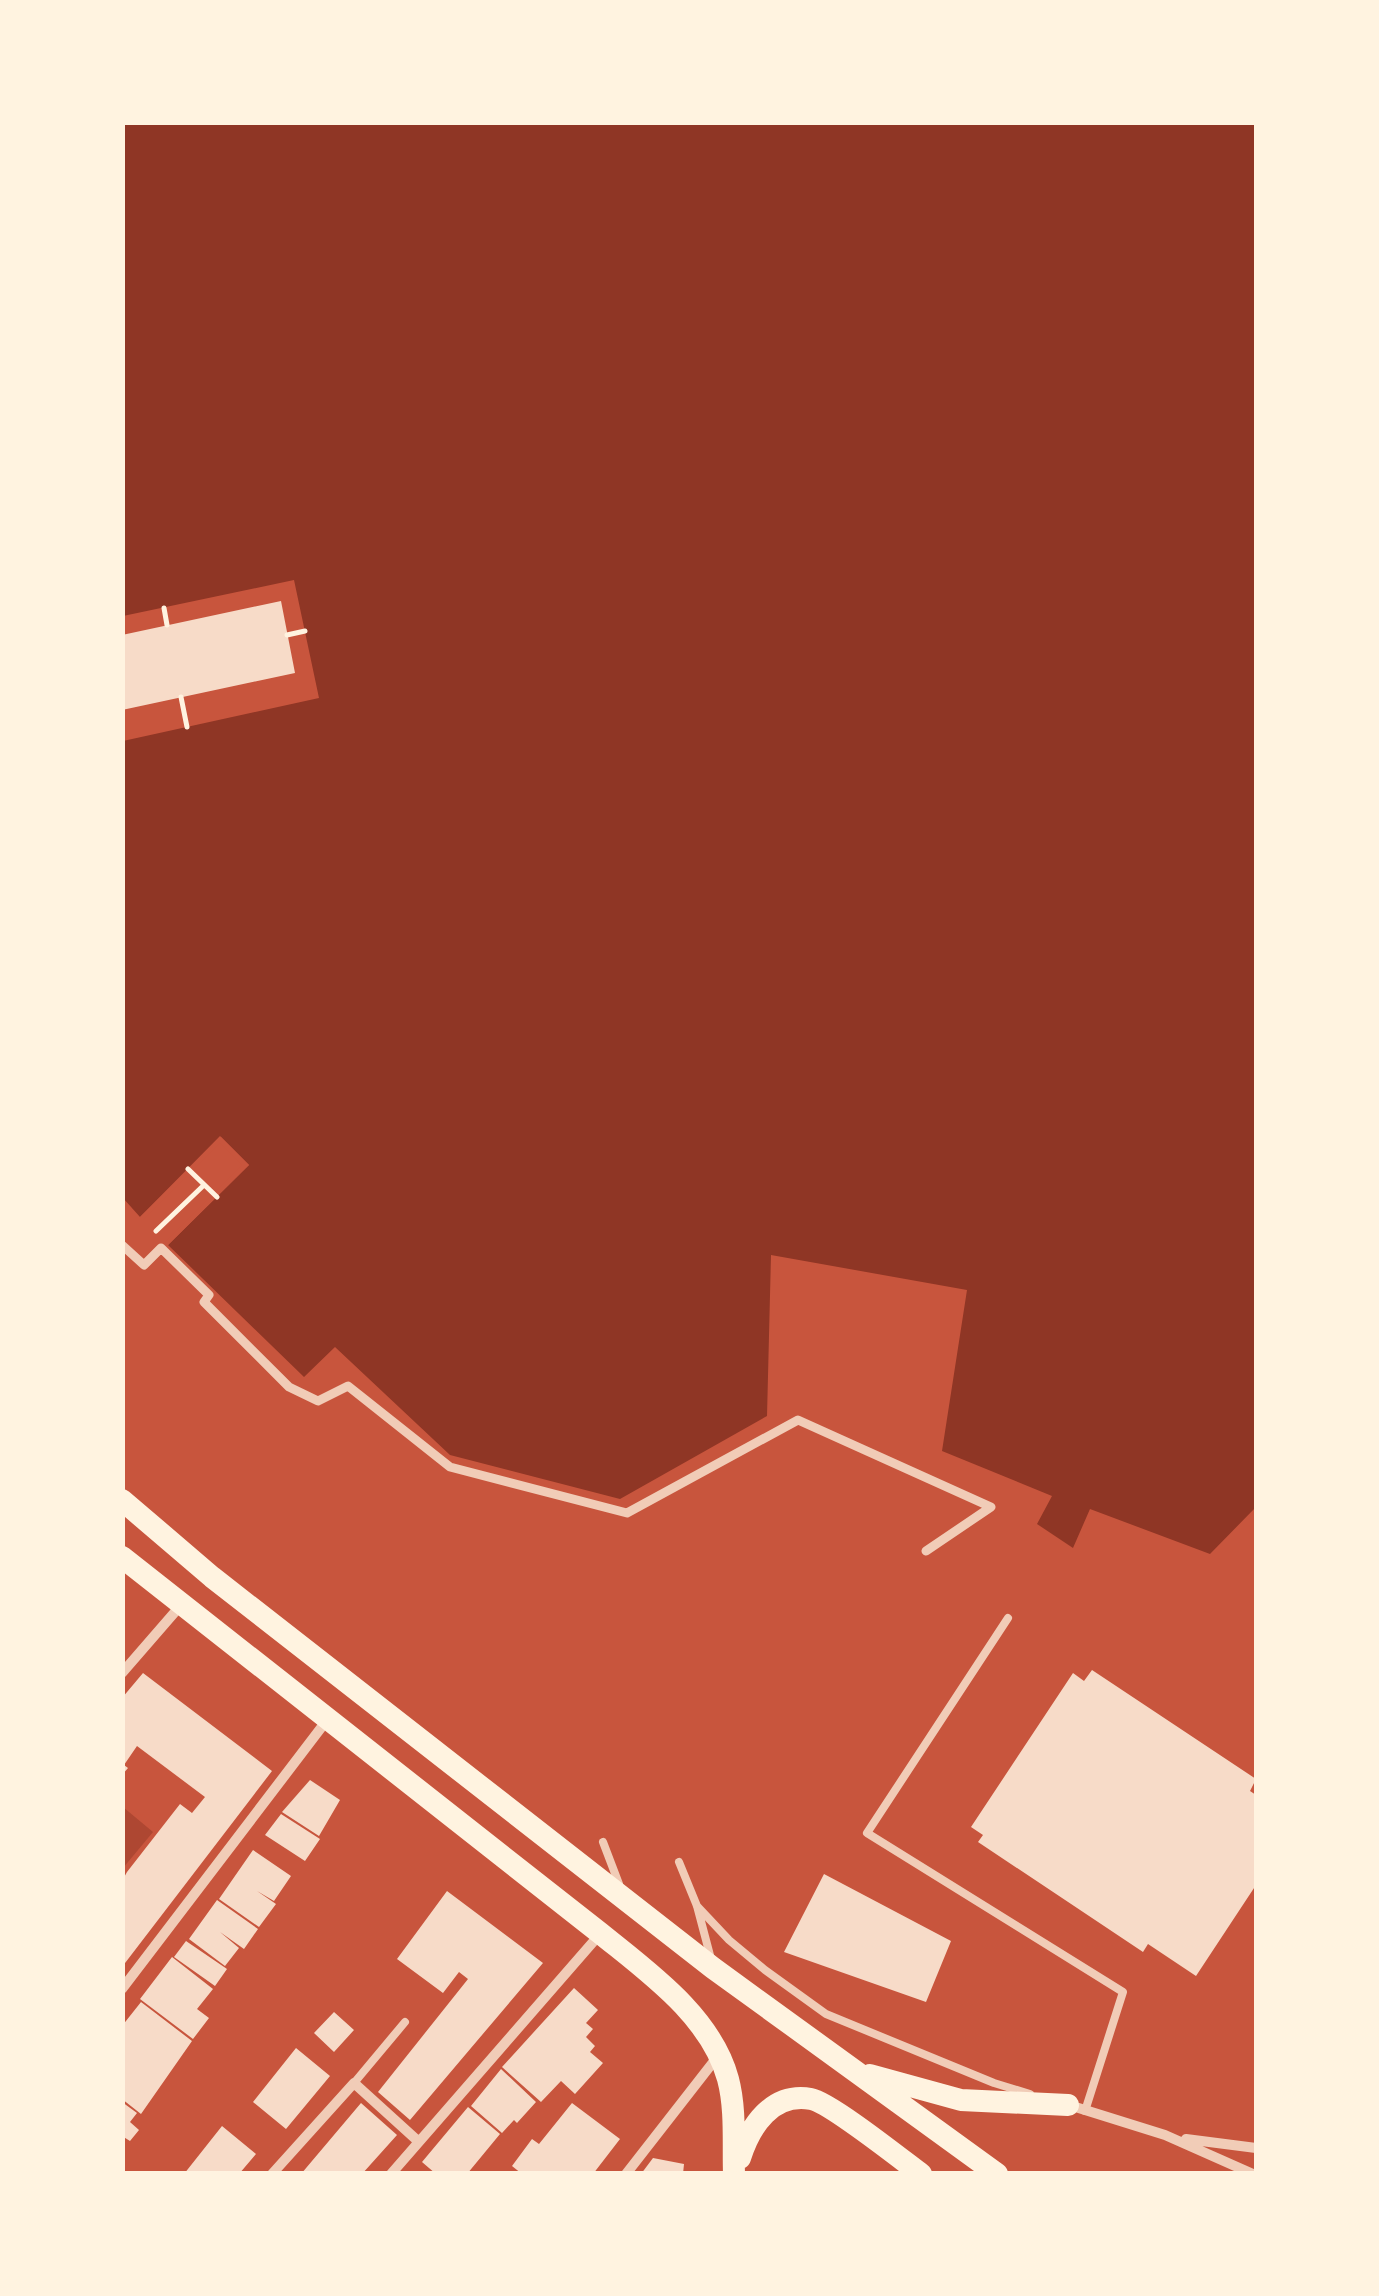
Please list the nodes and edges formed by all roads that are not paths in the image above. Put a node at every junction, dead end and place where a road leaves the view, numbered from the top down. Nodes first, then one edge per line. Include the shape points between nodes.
1 (122, 1245) edge
2 (122, 1500) edge
3 (926, 1551) dead end
4 (122, 1557) edge
5 (181, 1605) junction
6 (1008, 1618) dead end
7 (122, 1673) edge
8 (328, 1720) junction
9 (603, 1842) dead end
10 (679, 1862) dead end
11 (624, 1898) junction
12 (696, 1906) junction
13 (600, 1933) junction
14 (713, 1968) junction
15 (122, 1989) edge
16 (404, 2022) dead end
17 (719, 2056) junction
18 (856, 2072) junction
19 (354, 2083) junction
20 (1076, 2108) junction
21 (1166, 2135) junction
22 (419, 2142) junction
23 (1256, 2148) edge
24 (272, 2174) edge
25 (392, 2174) edge
26 (626, 2174) edge
27 (735, 2174) edge
28 (921, 2174) edge
29 (997, 2174) edge
30 (1254, 2174) edge

1 - 3 street via 144,1266 160,1248 289,1387 318,1402 348,1386 450,1468 627,1513 798,1420 991,1506
2 - 11 main road
4 - 5 main road
5 - 7 street
5 - 8 main road
6 - 20 lane via 867,1833 1123,1992
8 - 13 main road
8 - 15 street
9 - 11 lane
10 - 12 lane
11 - 14 main road
12 - 14 lane
12 - 20 lane via 765,1970 826,2014 994,2083
13 - 17 main road via 696,2019
13 - 22 street
14 - 18 main road
16 - 19 lane
17 - 26 street
17 - 27 main road via 732,2102
18 - 20 main road via 961,2100
18 - 29 main road
19 - 22 street
19 - 24 street
20 - 21 street
21 - 23 street
21 - 30 street
22 - 25 street
27 - 28 main road via 748,2134 766,2110 789,2099 814,2099

